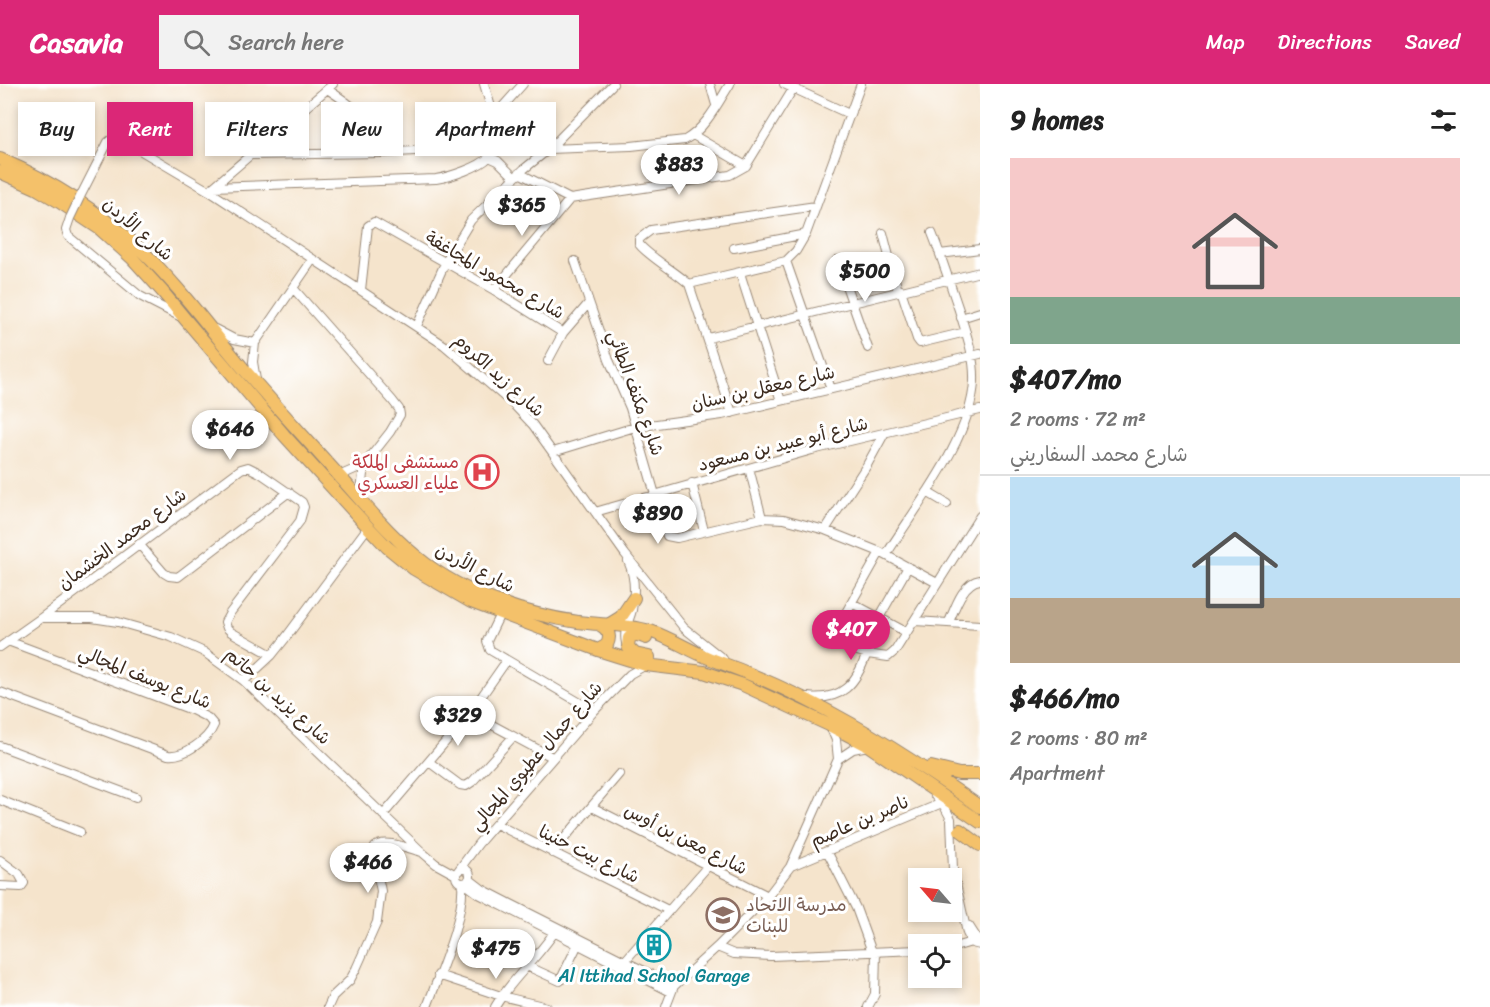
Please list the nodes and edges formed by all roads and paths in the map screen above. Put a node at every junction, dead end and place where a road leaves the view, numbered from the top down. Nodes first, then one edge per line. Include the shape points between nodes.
1 (484, 84) edge
2 (523, 84) edge
3 (613, 84) edge
4 (710, 84) edge
5 (730, 84) edge
6 (784, 84) edge
7 (861, 84) edge
8 (330, 86) edge
9 (793, 89) junction
10 (347, 102) edge
11 (489, 102) edge
12 (507, 102) edge
13 (309, 105) edge
14 (716, 105) junction
15 (849, 114) junction
16 (693, 135) junction
17 (556, 142) edge
18 (556, 149) edge
19 (251, 156) edge
20 (540, 156) edge
21 (0, 159) edge
22 (746, 166) junction
23 (0, 172) edge
24 (517, 175) junction
25 (211, 189) junction
26 (570, 199) junction
27 (816, 206) junction
28 (884, 233) dead end
29 (932, 233) dead end
30 (806, 234) junction
31 (734, 248) dead end
32 (980, 249) edge
33 (940, 254) junction
34 (313, 259) junction
35 (837, 260) dead end
36 (575, 261) dead end
37 (786, 261) junction
38 (446, 262) junction
39 (980, 272) edge
40 (740, 273) junction
41 (949, 279) junction
42 (689, 284) junction
43 (293, 288) junction
44 (361, 290) junction
45 (494, 290) junction
46 (900, 290) junction
47 (162, 291) junction
48 (852, 303) junction
49 (588, 304) junction
50 (157, 306) junction
51 (980, 312) edge
52 (805, 315) junction
53 (961, 318) junction
54 (185, 320) junction
55 (208, 326) junction
56 (417, 326) junction
57 (756, 326) junction
58 (966, 332) junction
59 (563, 333) junction
60 (708, 338) junction
61 (255, 343) junction
62 (868, 348) dead end
63 (976, 355) edge
64 (548, 361) dead end
65 (256, 384) junction
66 (831, 389) junction
67 (781, 400) junction
68 (980, 410) edge
69 (732, 412) junction
70 (969, 413) junction
71 (635, 427) junction
72 (884, 434) junction
73 (553, 452) junction
74 (364, 465) junction
75 (749, 468) junction
76 (339, 476) junction
77 (692, 483) junction
78 (289, 492) junction
79 (927, 492) junction
80 (654, 494) junction
81 (360, 500) junction
82 (946, 504) dead end
83 (595, 512) junction
84 (980, 516) edge
85 (762, 518) junction
86 (368, 527) junction
87 (825, 530) junction
88 (704, 531) junction
89 (139, 544) junction
90 (883, 553) junction
91 (625, 554) junction
92 (908, 567) junction
93 (980, 579) edge
94 (937, 583) junction
95 (634, 598) junction
96 (852, 603) junction
97 (500, 614) junction
98 (41, 618) junction
99 (879, 618) junction
100 (915, 621) junction
101 (949, 622) junction
102 (604, 625) junction
103 (980, 625) edge
104 (626, 627) junction
105 (906, 632) junction
106 (8, 641) junction
107 (0, 647) edge
108 (598, 650) junction
109 (863, 652) junction
110 (626, 653) junction
111 (272, 655) junction
112 (709, 658) junction
113 (507, 660) junction
114 (646, 664) junction
115 (729, 664) junction
116 (704, 672) junction
117 (626, 677) junction
118 (244, 681) junction
119 (0, 692) edge
120 (804, 697) junction
121 (594, 711) junction
122 (470, 713) junction
123 (829, 725) junction
124 (513, 737) junction
125 (0, 746) edge
126 (869, 746) junction
127 (552, 758) junction
128 (838, 759) junction
129 (429, 762) junction
130 (918, 762) junction
131 (619, 774) dead end
132 (980, 774) edge
133 (923, 782) junction
134 (136, 797) dead end
135 (0, 800) edge
136 (942, 803) junction
137 (592, 807) junction
138 (980, 807) edge
139 (383, 815) junction
140 (980, 822) edge
141 (496, 824) junction
142 (956, 829) junction
143 (81, 832) dead end
144 (980, 845) edge
145 (827, 851) junction
146 (423, 853) junction
147 (552, 853) junction
148 (0, 860) edge
149 (708, 867) junction
150 (790, 867) junction
151 (460, 872) junction
152 (465, 882) junction
153 (0, 886) edge
154 (768, 896) junction
155 (668, 910) junction
156 (553, 929) junction
157 (977, 942) edge
158 (578, 944) junction
159 (962, 945) edge
160 (717, 947) junction
161 (908, 950) edge
162 (874, 952) junction
163 (623, 963) junction
164 (527, 966) junction
165 (438, 975) junction
166 (673, 989) junction
167 (501, 996) junction
168 (328, 1007) edge
169 (427, 1007) edge
170 (495, 1007) edge
171 (547, 1007) edge
172 (666, 1007) edge
173 (868, 1007) edge

1 - 11 street
2 - 12 street
3 - 17 street
4 - 14 street
5 - 14 street
6 - 9 street
7 - 15 street
8 - 10 street
8 - 13 street
9 - 15 street
9 - 22 street
14 - 16 street
15 - 27 street
16 - 18 street via 673,142
16 - 22 street
19 - 25 street
20 - 24 street
21 - 55 highway, شارع الأردن via 53,185 105,220 143,251
22 - 26 street via 730,175
23 - 47 highway, شارع الأردن via 36,188 99,229
24 - 25 street via 489,157 436,179
24 - 26 street
24 - 38 street via 471,220
25 - 34 street, شارع زيد الكروم
25 - 50 street, شارع زيد الكروم, bridge via 116,136 108,142 70,218 68,236
26 - 45 street
27 - 30 street
27 - 42 street via 676,225 643,234 641,247
28 - 46 street
29 - 33 street
30 - 31 street
30 - 37 street
32 - 33 street
33 - 41 street
34 - 43 street
34 - 44 street, شارع زيد الكروم
35 - 48 street
36 - 49 street, شارع مكنف الطائي
37 - 40 street
37 - 52 street
38 - 44 street, شارع محمود المجاغفة via 374,222 368,226
38 - 45 street, شارع محمود المجاغفة
38 - 56 street
39 - 41 street
40 - 42 street
40 - 57 street
41 - 46 street
41 - 53 street
42 - 60 street
43 - 61 street
43 - 74 street via 399,409 396,423
44 - 56 street, شارع زيد الكروم
45 - 59 street, شارع محمود المجاغفة
46 - 48 street
46 - 58 street via 920,343
47 - 50 street via 162,301
47 - 54 highway, شارع الأردن
48 - 52 street
48 - 62 street
49 - 59 street, شارع محمود المجاغفة
49 - 71 street, شارع مكنف الطائي
50 - 54 street
51 - 53 street
52 - 57 street
52 - 66 street
53 - 58 street
54 - 86 highway, شارع الأردن
55 - 61 street via 234,339
55 - 65 highway, شارع الأردن
56 - 73 street, شارع زيد الكروم via 464,360 515,406
57 - 60 street
57 - 67 street
58 - 63 street
59 - 64 street
60 - 69 street
61 - 65 street
63 - 66 street, شارع معقل بن سنان
63 - 70 street
65 - 76 highway, شارع الأردن
66 - 67 street, شارع معقل بن سنان
67 - 69 street, شارع معقل بن سنان
68 - 70 street, شارع أبو عبيد بن مسعود
69 - 71 street, شارع معقل بن سنان
70 - 72 street, شارع أبو عبيد بن مسعود
70 - 79 street
71 - 73 street, شارع معقل بن سنان
71 - 80 street, شارع مكنف الطائي
72 - 75 street, شارع أبو عبيد بن مسعود
72 - 87 street
73 - 83 street, شارع زيد الكروم
74 - 76 street
74 - 81 street
75 - 77 street, شارع أبو عبيد بن مسعود
75 - 85 street
76 - 81 highway, شارع الأردن
77 - 80 street, شارع أبو عبيد بن مسعود
77 - 88 street
78 - 89 street, شارع محمد الخشمان via 253,468 245,467
78 - 89 street via 178,576 164,573
78 - 111 street, شارع محمد الخشمان via 302,502 304,514 225,622 231,632
79 - 82 street
79 - 90 street
80 - 83 street, شارع أبو عبيد بن مسعود
80 - 88 street, شارع مكنف الطائي via 667,536 674,539
81 - 102 highway, شارع الأردن via 406,548 429,567 465,587 514,608
83 - 91 street, شارع زيد الكروم
84 - 94 street
85 - 87 street, شارع مكنف الطائي via 784,519
85 - 88 street, شارع مكنف الطائي
86 - 97 highway, شارع الأردن via 414,569 450,592
86 - 111 street
87 - 90 street, شارع مكنف الطائي
89 - 98 street, شارع محمد الخشمان
90 - 92 street, شارع مكنف الطائي
90 - 96 street
91 - 95 street, شارع زيد الكروم via 633,576
91 - 115 street, شارع زيد الكروم via 684,628
92 - 94 street, شارع مكنف الطائي
92 - 99 street
93 - 101 street via 966,588
94 - 100 street
95 - 102 highway via 621,617
95 - 104 street, شارع زيد الكروم
96 - 99 street
96 - 109 street via 834,637
97 - 108 highway, شارع الأردن
97 - 113 street via 487,641 490,650
98 - 106 street, شارع محمد الخشمان
98 - 118 street, شارع يزيد بن حاتم via 105,619 145,628 204,652
99 - 105 street
99 - 109 street
100 - 101 street
100 - 105 street
101 - 103 street
102 - 104 highway, شارع الأردن
102 - 108 highway via 609,636 607,645
104 - 110 street, شارع جمال عطيوي المجالي
104 - 112 highway, شارع الأردن via 650,632
105 - 109 street via 893,654
106 - 107 street, شارع محمد الخشمان
106 - 119 street, شارع يوسف المجالي via 192,710 214,725 185,752 168,755
108 - 110 highway, شارع الأردن
109 - 120 street via 857,674 841,693 823,699
110 - 112 highway via 629,638 636,635
110 - 114 highway, شارع الأردن
110 - 116 highway via 687,664
110 - 117 street, شارع جمال عطيوي المجالي
111 - 118 street
112 - 115 highway, شارع الأردن
113 - 121 street
113 - 122 street
114 - 116 highway, شارع الأردن
114 - 117 street, شارع جمال عطيوي المجالي
115 - 120 highway, شارع الأردن
116 - 123 highway, شارع الأردن via 743,685
117 - 121 street, شارع جمال عطيوي المجالي
118 - 139 street, شارع يزيد بن حاتم
120 - 130 highway, شارع الأردن
121 - 127 street, شارع جمال عطيوي المجالي
122 - 124 street
122 - 129 street
123 - 126 highway, شارع الأردن
123 - 128 street
124 - 127 street
124 - 129 street via 466,786
125 - 134 street
126 - 128 street via 853,749
126 - 133 highway, شارع الأردن
127 - 141 street, شارع جمال عطيوي المجالي
128 - 150 street
129 - 139 street
130 - 132 highway via 958,774
130 - 138 highway, شارع الأردن
131 - 137 street
133 - 136 street
133 - 140 highway, شارع الأردن
135 - 143 street
136 - 142 street
136 - 145 street, ناصر بن عاصم
137 - 147 street
137 - 149 street, شارع معن بن أوس
139 - 146 street, شارع يزيد بن حاتم
140 - 142 street
141 - 147 street, شارع بيت حنينا
141 - 151 street, شارع جمال عطيوي المجالي
142 - 144 highway
142 - 157 street via 956,855 969,924
145 - 150 street, ناصر بن عاصم
145 - 162 street
146 - 151 street, شارع يزيد بن حاتم via 436,864
146 - 168 street via 386,843 375,847 381,891 377,922 353,974
147 - 155 street, شارع بيت حنينا
148 - 153 street via 19,874 24,883 21,887
149 - 154 street, شارع معن بن أوس
149 - 155 street
150 - 154 street
151 - 152 street via 457,881
151 - 152 street via 469,874
152 - 156 street via 479,894
152 - 165 street
154 - 160 street
155 - 163 street
156 - 158 street
156 - 163 street
156 - 164 street
157 - 159 street
158 - 163 street
158 - 164 street via 560,981
160 - 162 street via 734,954 771,956
160 - 166 street
161 - 162 street
162 - 173 street via 875,994
163 - 166 street
164 - 167 street
165 - 167 street
165 - 169 street
166 - 172 street
167 - 170 street
167 - 171 street

